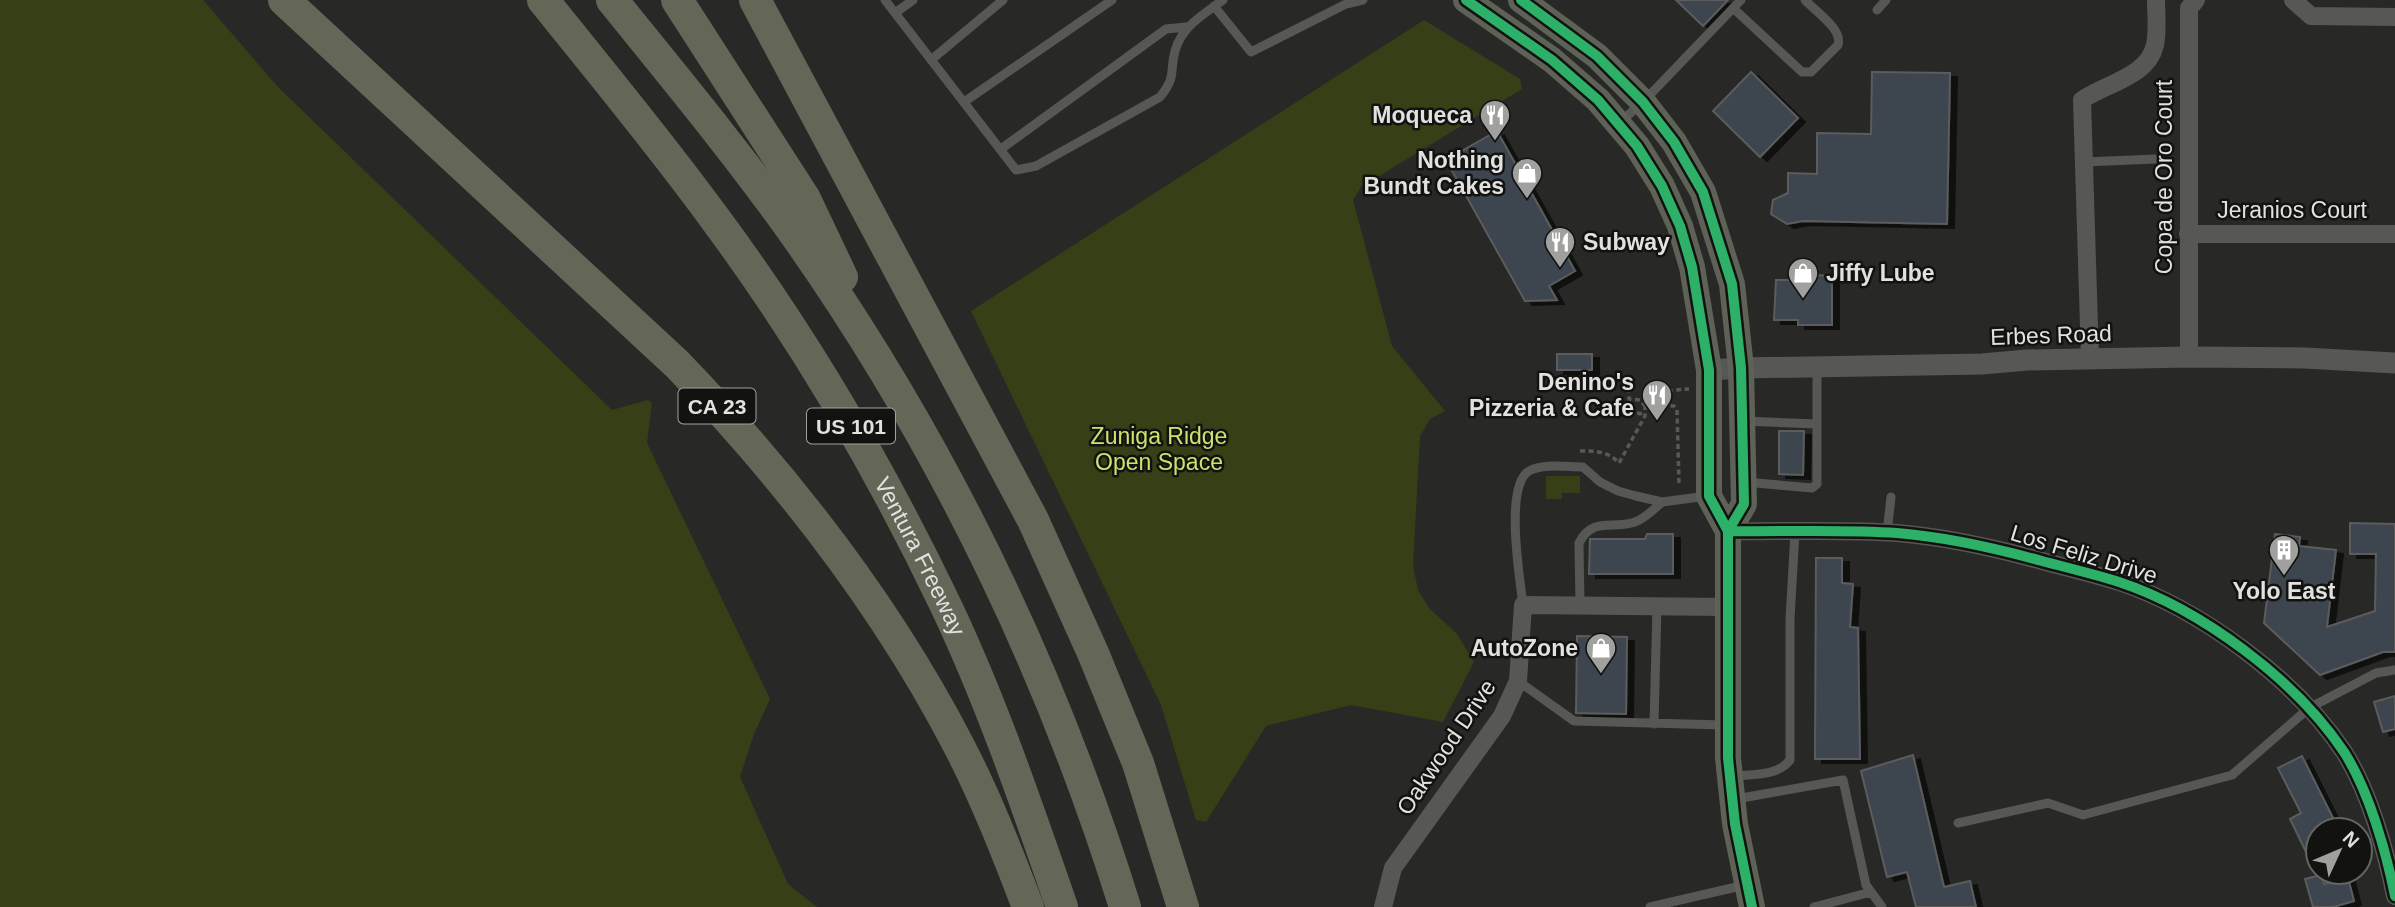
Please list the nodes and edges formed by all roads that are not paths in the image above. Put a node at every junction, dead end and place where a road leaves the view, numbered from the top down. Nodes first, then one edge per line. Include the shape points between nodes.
1 (284, 0) edge
2 (542, 0) edge
3 (612, 0) edge
4 (677, 0) edge
5 (755, 0) edge
6 (885, 0) edge
7 (913, 0) edge
8 (1003, 0) edge
9 (1112, 0) edge
10 (1363, 0) edge
11 (1466, 0) edge
12 (1741, 0) edge
13 (1804, 0) edge
14 (1886, 0) edge
15 (2155, 0) edge
16 (2196, 0) edge
17 (2293, 0) edge
18 (1525, 1) edge
19 (1344, 2) edge
20 (1218, 3) edge
21 (1733, 8) junction
22 (1877, 10) dead end
23 (895, 13) junction
24 (2395, 17) edge
25 (1186, 27) junction
26 (931, 60) junction
27 (964, 102) junction
28 (1643, 102) junction
29 (1618, 123) junction
30 (1001, 149) junction
31 (2156, 159) dead end
32 (2084, 162) junction
33 (2188, 234) junction
34 (2395, 234) edge
35 (2189, 357) junction
36 (2090, 358) junction
37 (2395, 363) edge
38 (1817, 366) junction
39 (882, 368) junction
40 (1741, 368) junction
41 (1709, 370) junction
42 (1742, 421) junction
43 (1817, 424) junction
44 (1744, 482) junction
45 (1709, 496) junction
46 (1891, 497) dead end
47 (1662, 502) junction
48 (1728, 531) junction
49 (1795, 532) junction
50 (1887, 533) junction
51 (1523, 605) junction
52 (1580, 606) junction
53 (1657, 606) junction
54 (1727, 607) junction
55 (2395, 670) edge
56 (1518, 681) junction
57 (2309, 708) junction
58 (1654, 724) junction
59 (1727, 725) junction
60 (1730, 788) junction
61 (1958, 823) dead end
62 (2392, 869) edge
63 (1871, 892) junction
64 (1750, 896) edge
65 (2395, 896) edge
66 (1028, 907) edge
67 (1062, 907) edge
68 (1125, 907) edge
69 (1183, 907) edge
70 (1383, 907) edge
71 (1650, 907) edge
72 (1814, 907) edge
73 (1882, 907) edge

1 - 66 highway, CA 23 via 677,364 782,480 827,537 919,674 1001,836
2 - 67 highway, Ventura Freeway / US 101 via 714,216 862,444 946,607 1011,760
3 - 39 highway, US 101 via 797,237
4 - 39 highway via 805,199
5 - 69 highway via 1033,520 1138,763
6 - 23 lane
7 - 23 lane
8 - 26 lane
9 - 27 lane
10 - 19 lane
11 - 29 main road via 1576,80
12 - 21 lane
13 - 21 lane via 1838,32 1840,40 1806,73
14 - 22 lane
15 - 32 street via 2156,42 2151,60 2082,100
16 - 33 street, Copa de Oro Court via 2189,8
17 - 24 street via 2311,16
18 - 28 main road via 1597,56
19 - 20 lane via 1251,52
20 - 25 lane
21 - 28 lane
23 - 26 lane
25 - 30 lane via 1166,29
25 - 30 lane via 1175,51 1171,83 1160,97 1036,166 1016,170
26 - 27 lane
27 - 30 lane
28 - 29 lane
28 - 40 main road via 1674,142 1703,192 1732,284
29 - 41 main road via 1637,146 1681,226
31 - 32 lane
32 - 36 street
33 - 34 street, Jeranios Court
33 - 35 street, Copa de Oro Court
35 - 36 street, Erbes Road
35 - 37 street, Erbes Road
36 - 38 street, Erbes Road
38 - 40 street, Erbes Road
38 - 43 lane
39 - 68 highway, US 101 via 1020,627 1075,758
40 - 41 street, Erbes Road
40 - 42 main road
41 - 45 main road
42 - 43 lane
42 - 44 main road
43 - 44 lane via 1815,486
44 - 48 main road via 1744,504
45 - 47 lane
45 - 48 main road
46 - 50 lane
47 - 51 lane via 1618,491 1583,467 1529,471 1517,492
47 - 52 lane via 1633,523 1595,526 1584,534 1579,543
48 - 49 street, Los Feliz Drive
48 - 54 main road
49 - 50 street, Los Feliz Drive
49 - 60 lane via 1790,760 1784,768
50 - 57 street, Los Feliz Drive via 1942,538 2007,552 2120,583 2170,603 2219,632
51 - 52 street
51 - 56 street, Oakwood Drive
52 - 53 street
53 - 54 street
53 - 58 lane
54 - 59 main road
55 - 57 lane via 2376,673
56 - 58 lane via 1574,721
56 - 70 street, Oakwood Drive via 1502,716 1393,868
57 - 61 lane via 2232,775 2083,815 2048,803
57 - 62 street, Los Feliz Drive via 2346,754
58 - 59 lane
59 - 60 main road
60 - 63 lane via 1843,780
60 - 64 main road
62 - 65 street, Los Feliz Drive
63 - 72 lane
63 - 73 lane
64 - 71 lane

